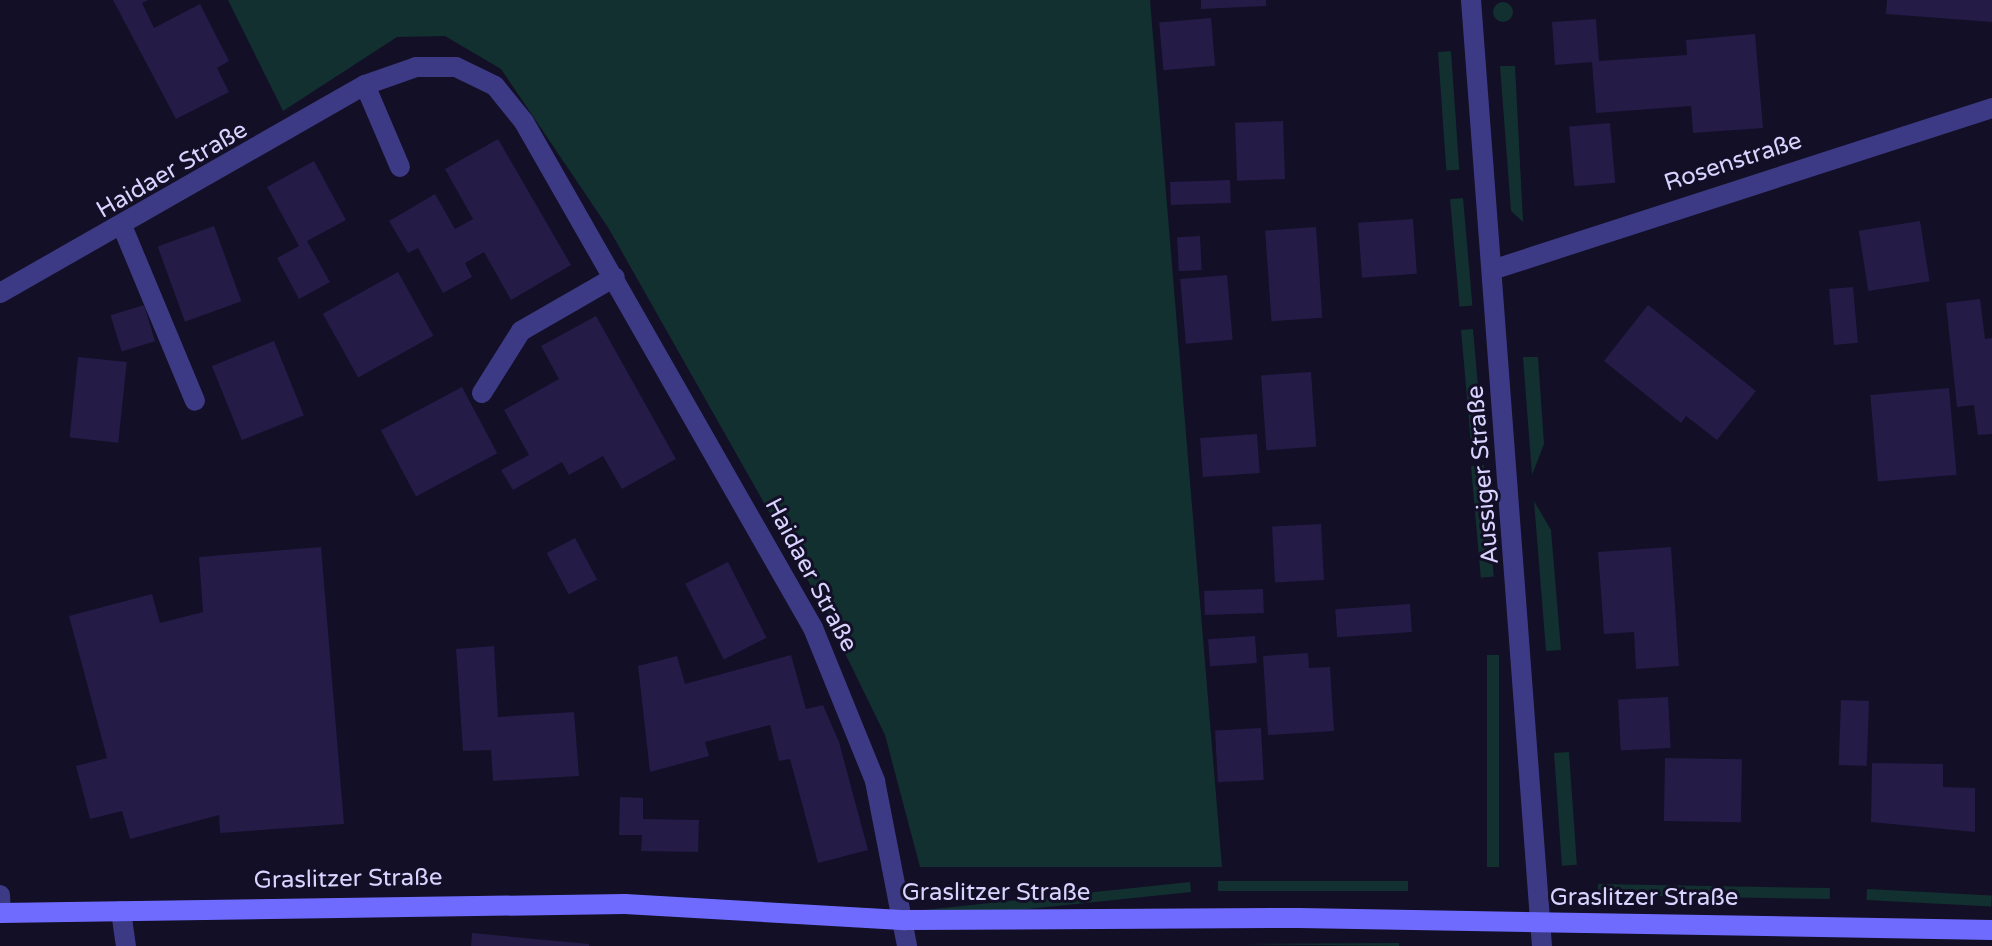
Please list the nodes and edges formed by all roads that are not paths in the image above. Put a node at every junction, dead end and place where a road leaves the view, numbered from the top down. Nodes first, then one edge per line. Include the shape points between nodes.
1 (1471, 0) edge
2 (365, 85) junction
3 (1992, 108) edge
4 (400, 167) dead end
5 (123, 228) junction
6 (1492, 270) junction
7 (615, 277) junction
8 (0, 293) edge
9 (482, 393) dead end
10 (195, 401) dead end
11 (0, 907) edge
12 (121, 911) junction
13 (906, 920) junction
14 (1543, 923) junction
15 (1992, 930) edge
16 (126, 946) edge
17 (907, 946) edge
18 (1542, 946) edge

1 - 6 street, Aussiger Straße
2 - 4 street
2 - 5 street, Haidaer Straße
2 - 7 street, Haidaer Straße via 416,67 456,67 495,86 524,122
3 - 6 street, Rosenstraße
5 - 8 street, Haidaer Straße
5 - 10 street
6 - 14 street, Aussiger Straße
7 - 9 street via 521,331
7 - 13 street, Haidaer Straße via 820,642 875,781
11 - 12 street, Graslitzer Straße
12 - 13 street, Graslitzer Straße via 625,904
12 - 16 street
13 - 14 street, Graslitzer Straße
13 - 17 street, Haidaer Straße
14 - 15 street, Graslitzer Straße
14 - 18 street, Aussiger Straße

